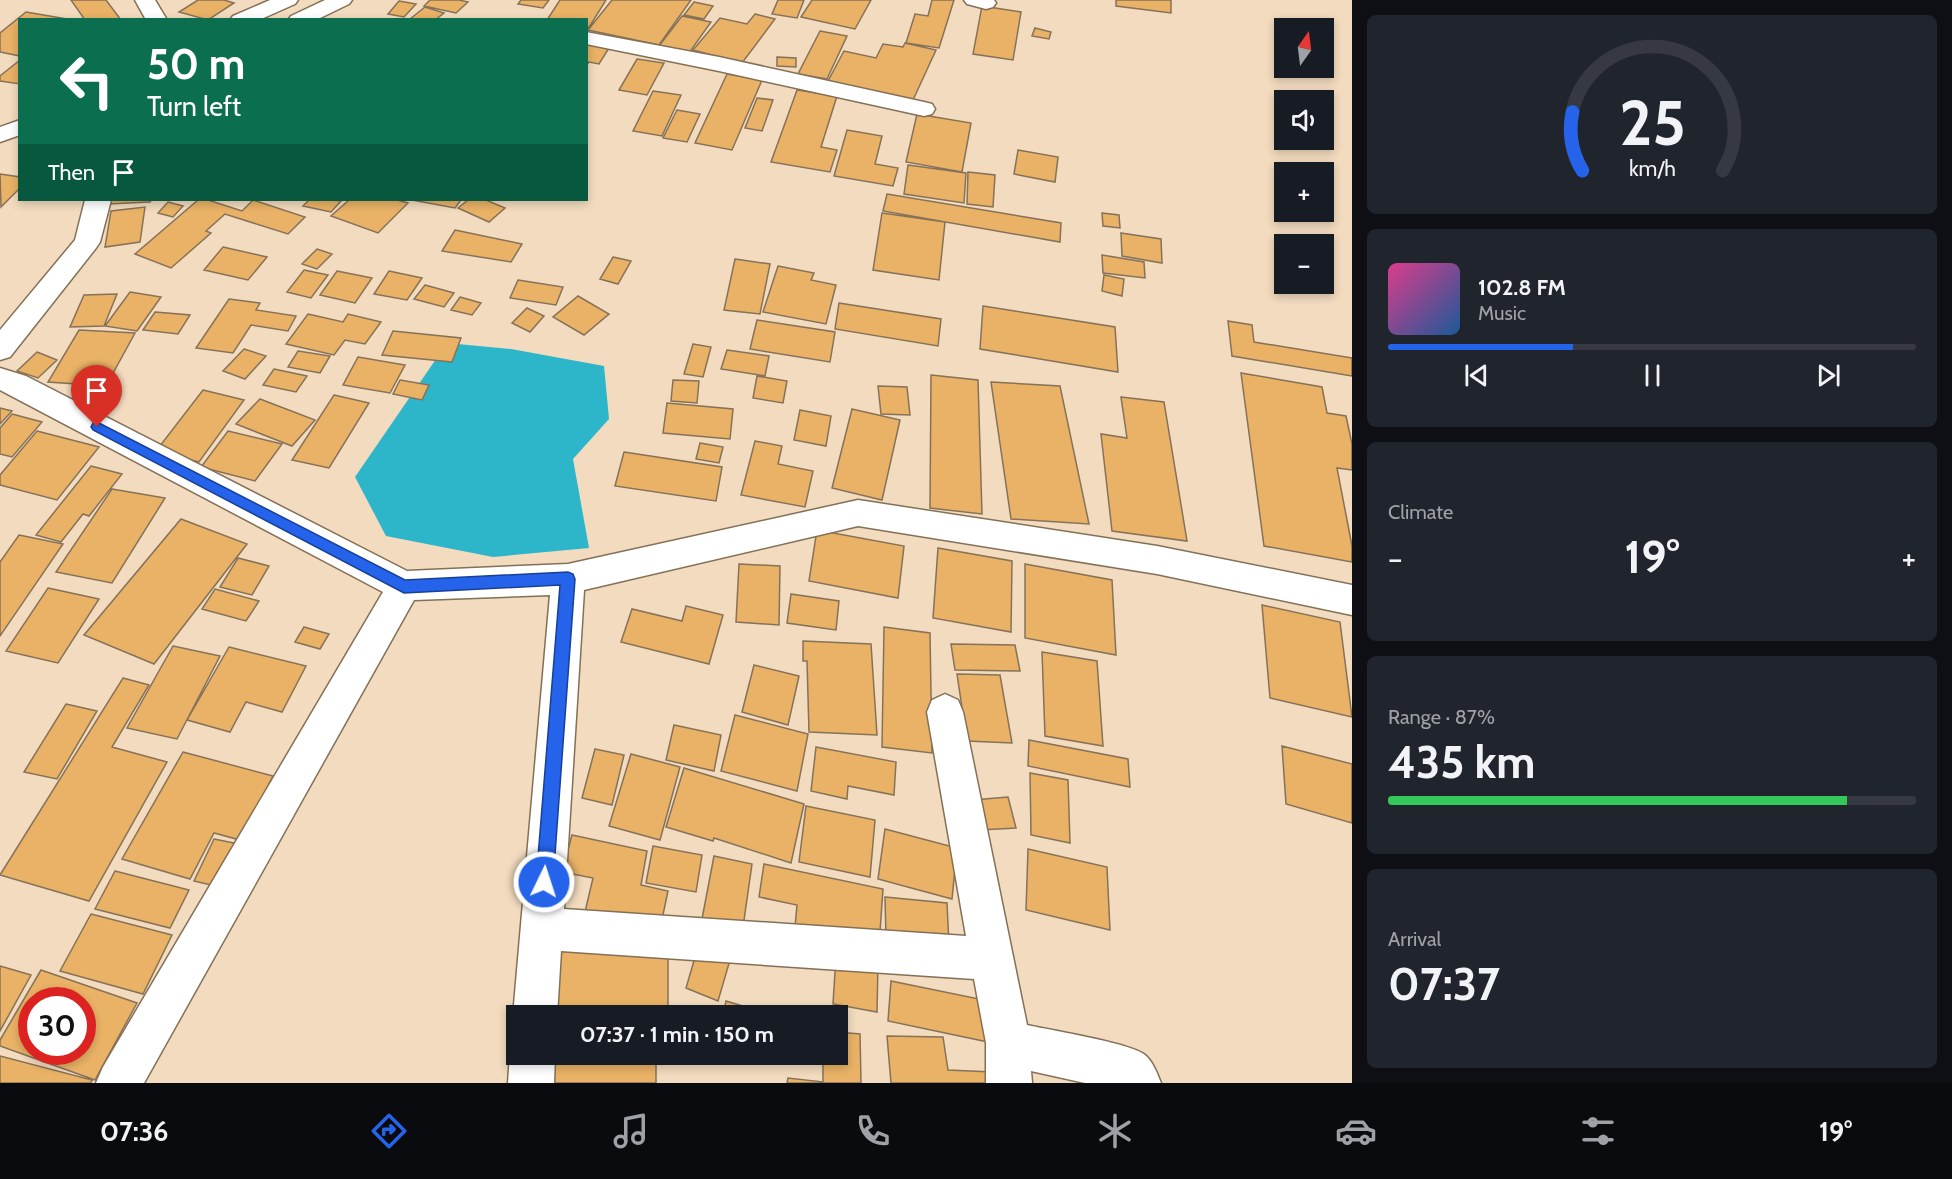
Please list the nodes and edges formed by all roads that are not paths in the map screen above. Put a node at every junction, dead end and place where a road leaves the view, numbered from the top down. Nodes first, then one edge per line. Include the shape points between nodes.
1 (145, 0) edge
2 (288, 0) edge
3 (342, 0) edge
4 (156, 18) edge
5 (245, 18) edge
6 (302, 18) edge
7 (588, 38) edge
8 (18, 107) edge
9 (924, 109) dead end
10 (0, 114) edge
11 (18, 128) edge
12 (0, 135) edge
13 (98, 201) edge
14 (0, 350) edge
15 (0, 379) edge
16 (568, 579) junction
17 (404, 586) junction
18 (1352, 600) edge
19 (945, 712) dead end
20 (541, 928) junction
21 (993, 959) junction
22 (536, 1005) edge
23 (1008, 1063) edge
24 (532, 1065) edge
25 (119, 1083) edge
26 (531, 1083) edge
27 (1138, 1083) edge

1 - 4 main road
2 - 5 main road
3 - 6 main road
7 - 9 main road
8 - 10 main road
11 - 12 main road
13 - 14 main road via 87,242
15 - 17 main road
16 - 17 main road
16 - 18 main road via 858,513 1157,560
16 - 20 main road
17 - 25 main road
19 - 21 main road
20 - 21 main road
20 - 22 main road
21 - 23 main road
23 - 27 main road via 1128,1070
24 - 26 main road

